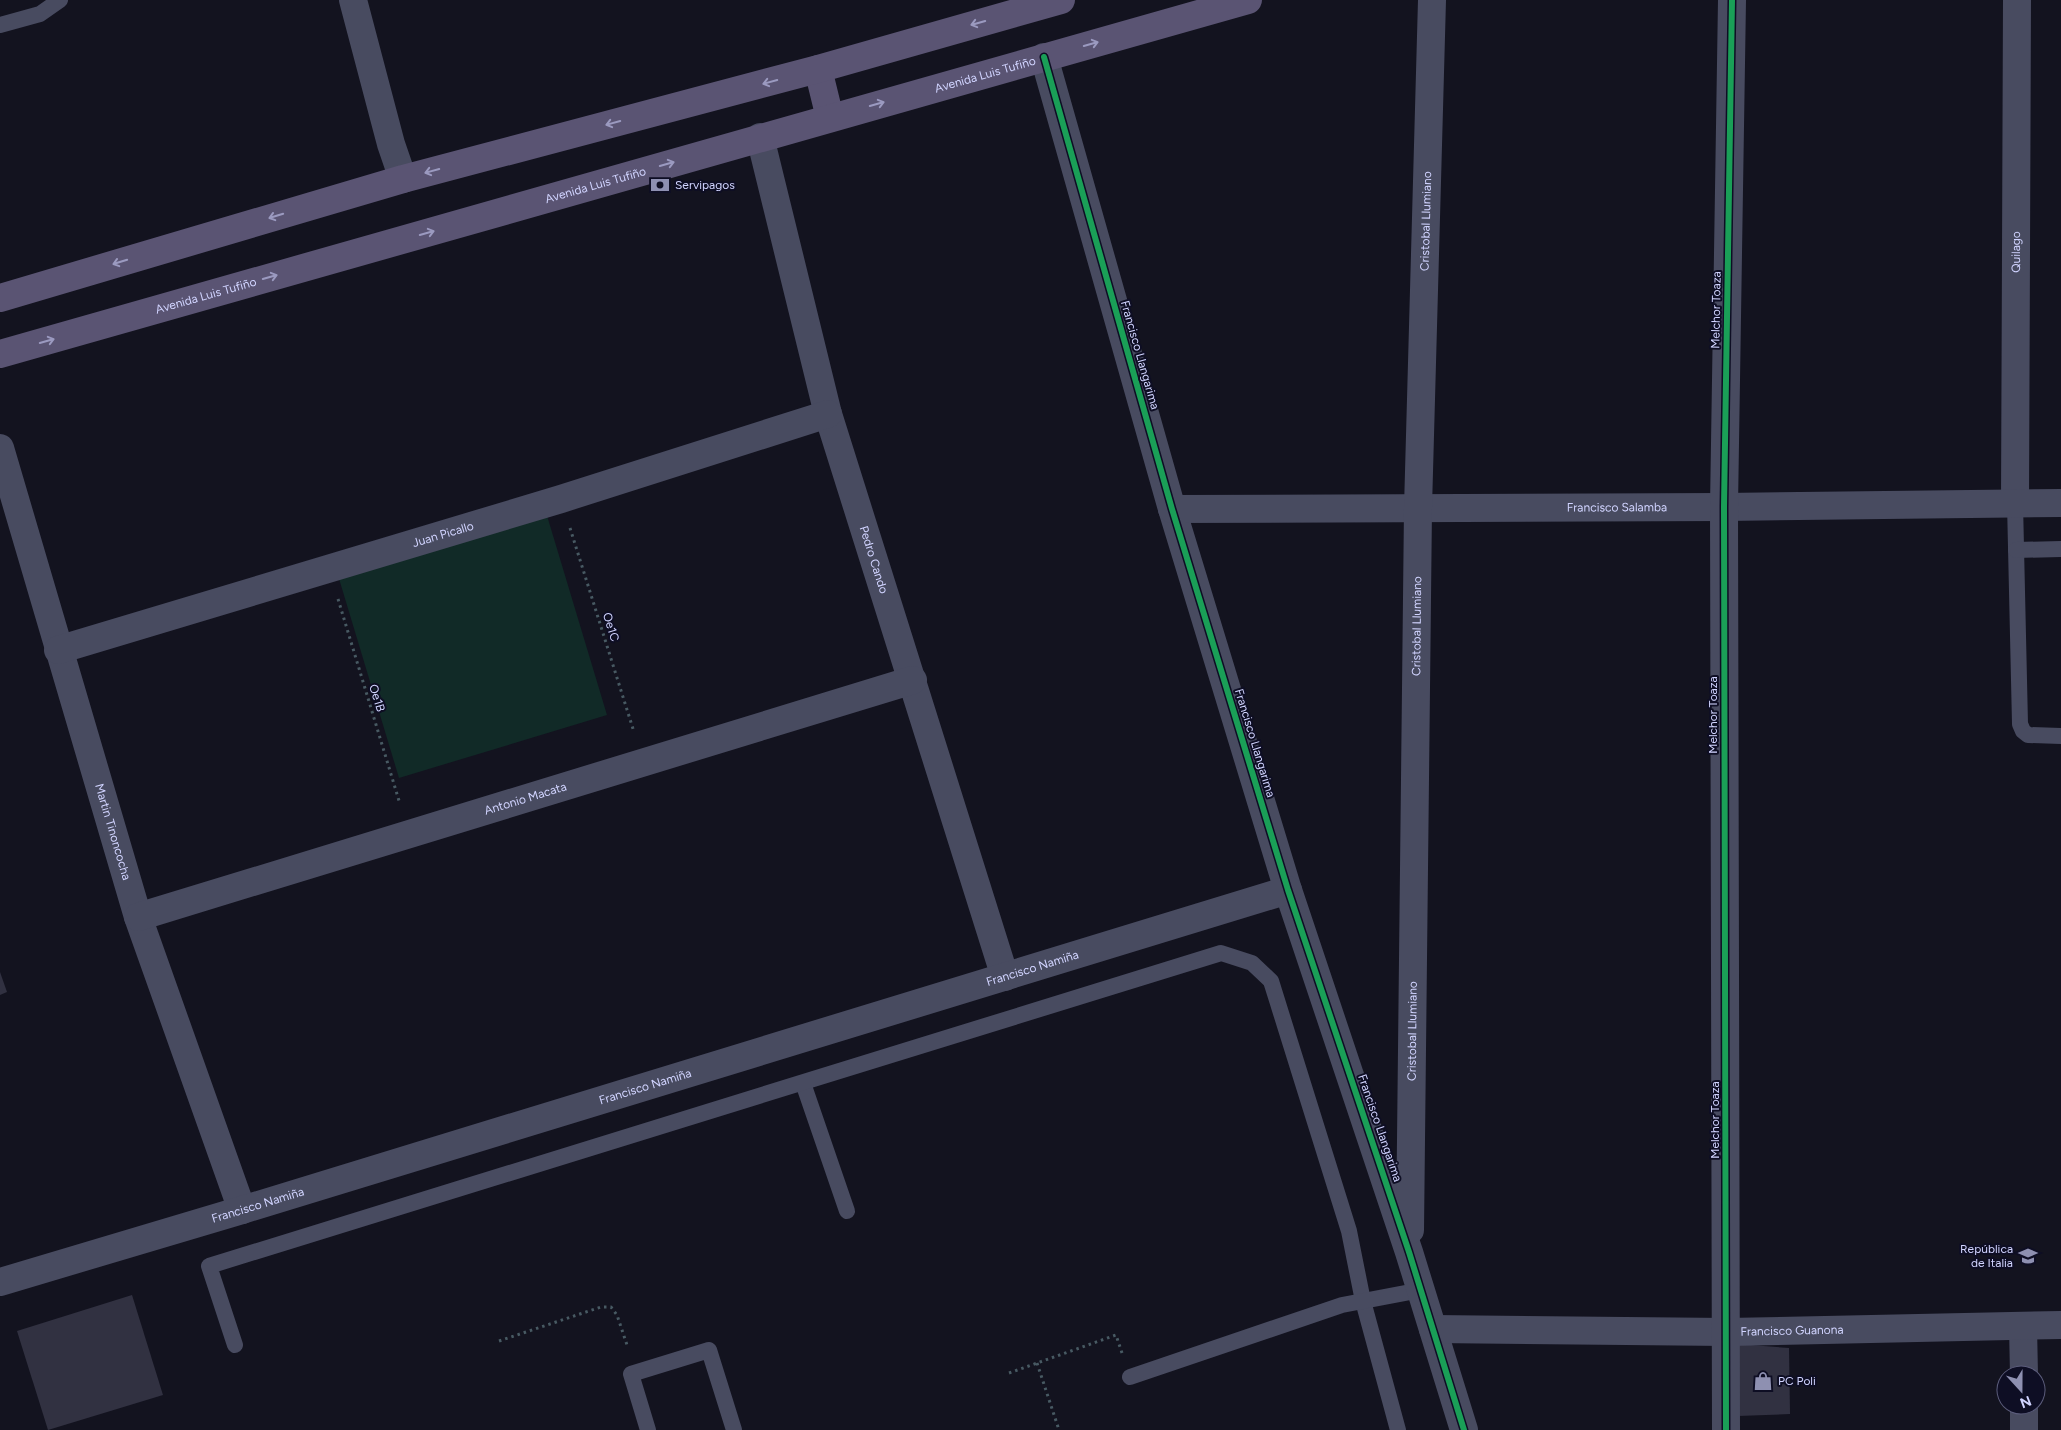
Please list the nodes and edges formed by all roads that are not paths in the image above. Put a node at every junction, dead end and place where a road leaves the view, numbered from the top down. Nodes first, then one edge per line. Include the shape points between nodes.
1 (60, 0) edge
2 (353, 0) edge
3 (1061, 0) edge
4 (1432, 0) edge
5 (1732, 0) edge
6 (2017, 0) edge
7 (1238, 1) edge
8 (1024, 5) edge
9 (0, 24) edge
10 (1044, 57) junction
11 (818, 70) junction
12 (830, 118) junction
13 (760, 138) junction
14 (403, 179) junction
15 (0, 298) edge
16 (0, 354) edge
17 (828, 414) junction
18 (0, 448) edge
19 (2015, 503) junction
20 (2061, 503) edge
21 (1724, 507) junction
22 (1418, 508) junction
23 (1172, 509) junction
24 (2061, 549) edge
25 (2016, 550) junction
26 (58, 650) junction
27 (913, 680) junction
28 (2061, 736) edge
29 (1288, 890) junction
30 (138, 917) junction
31 (1005, 977) junction
32 (802, 1083) junction
33 (242, 1210) junction
34 (847, 1211) dead end
35 (1409, 1252) junction
36 (0, 1282) edge
37 (1421, 1290) junction
38 (1363, 1301) junction
39 (2061, 1325) edge
40 (2023, 1326) junction
41 (1433, 1329) junction
42 (1726, 1332) junction
43 (235, 1345) dead end
44 (2024, 1365) edge
45 (1130, 1377) dead end
46 (2024, 1415) edge
47 (648, 1430) edge
48 (734, 1430) edge
49 (1398, 1430) edge
50 (1464, 1430) edge
51 (1726, 1430) edge
52 (2024, 1430) edge

1 - 9 lane via 40,14
2 - 14 street
3 - 8 main road
4 - 22 street, Cristobal Llumiano
5 - 21 street, Melchor Toaza
6 - 19 street, Quilago
10 -> 7 main road, Avenida Luis Tufiño
8 -> 11 main road
12 -> 10 main road, Avenida Luis Tufiño
10 - 23 street, Francisco Llangarima
11 - 12 main road
11 -> 14 main road
12 - 13 main road, Avenida Luis Tufiño
16 -> 13 main road, Avenida Luis Tufiño
13 - 17 street, Pedro Cando
14 -> 15 main road
17 - 26 street, Juan Picallo
17 - 27 street, Pedro Cando
18 - 26 street, Martin Tinoncocha
19 - 20 street, Francisco Salamba
19 - 21 street, Francisco Salamba
19 - 25 lane
21 - 22 street, Francisco Salamba
21 - 42 street, Melchor Toaza
22 - 23 street, Francisco Salamba
22 - 35 street, Cristobal Llumiano
23 - 29 street, Francisco Llangarima
24 - 25 lane
25 - 28 lane via 2020,724 2028,735
26 - 30 street, Martin Tinoncocha
27 - 30 street, Antonio Macata
27 - 31 street, Pedro Cando
29 - 31 street, Francisco Namiña
29 - 35 street, Francisco Llangarima
30 - 33 street, Martin Tinoncocha
31 - 33 street, Francisco Namiña
32 - 34 lane
32 - 38 lane via 1221,953 1252,963 1271,980 1348,1231
32 - 43 lane via 209,1266
33 - 36 street, Francisco Namiña
35 - 37 street, Francisco Llangarima
37 - 38 lane
37 - 41 street, Francisco Llangarima
38 - 45 lane via 1342,1305
38 - 49 lane
39 - 40 street, Francisco Guanona
40 - 42 street, Francisco Guanona
40 - 44 street
41 - 42 street, Francisco Guanona
41 - 50 street, Francisco Llangarima
42 - 51 street, Melchor Toaza
46 - 52 street
47 - 48 lane via 631,1374 709,1350

